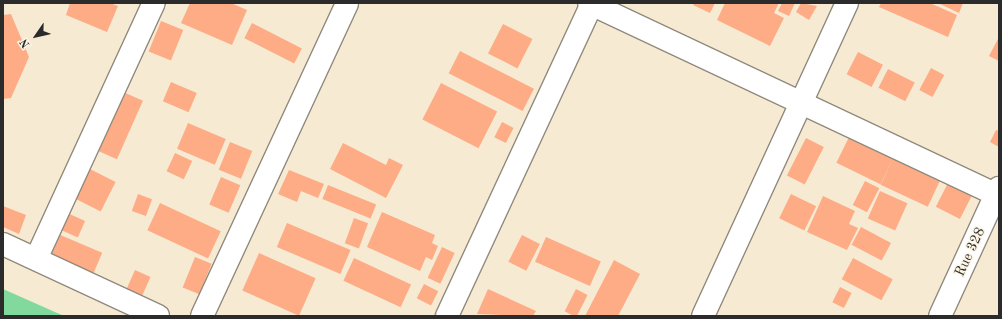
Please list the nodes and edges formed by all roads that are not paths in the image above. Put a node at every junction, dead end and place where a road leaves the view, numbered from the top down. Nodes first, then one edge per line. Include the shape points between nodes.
1 (154, 3) edge
2 (347, 3) edge
3 (591, 3) edge
4 (847, 3) edge
5 (801, 103) junction
6 (998, 193) edge
7 (3, 244) edge
8 (36, 259) junction
9 (158, 316) edge
10 (202, 316) edge
11 (447, 316) edge
12 (703, 316) edge
13 (940, 316) edge

1 - 8 street
2 - 10 street
3 - 5 street
3 - 11 street
4 - 5 street
5 - 6 street
5 - 12 street
6 - 13 street, Rue 328
7 - 8 street
8 - 9 street

